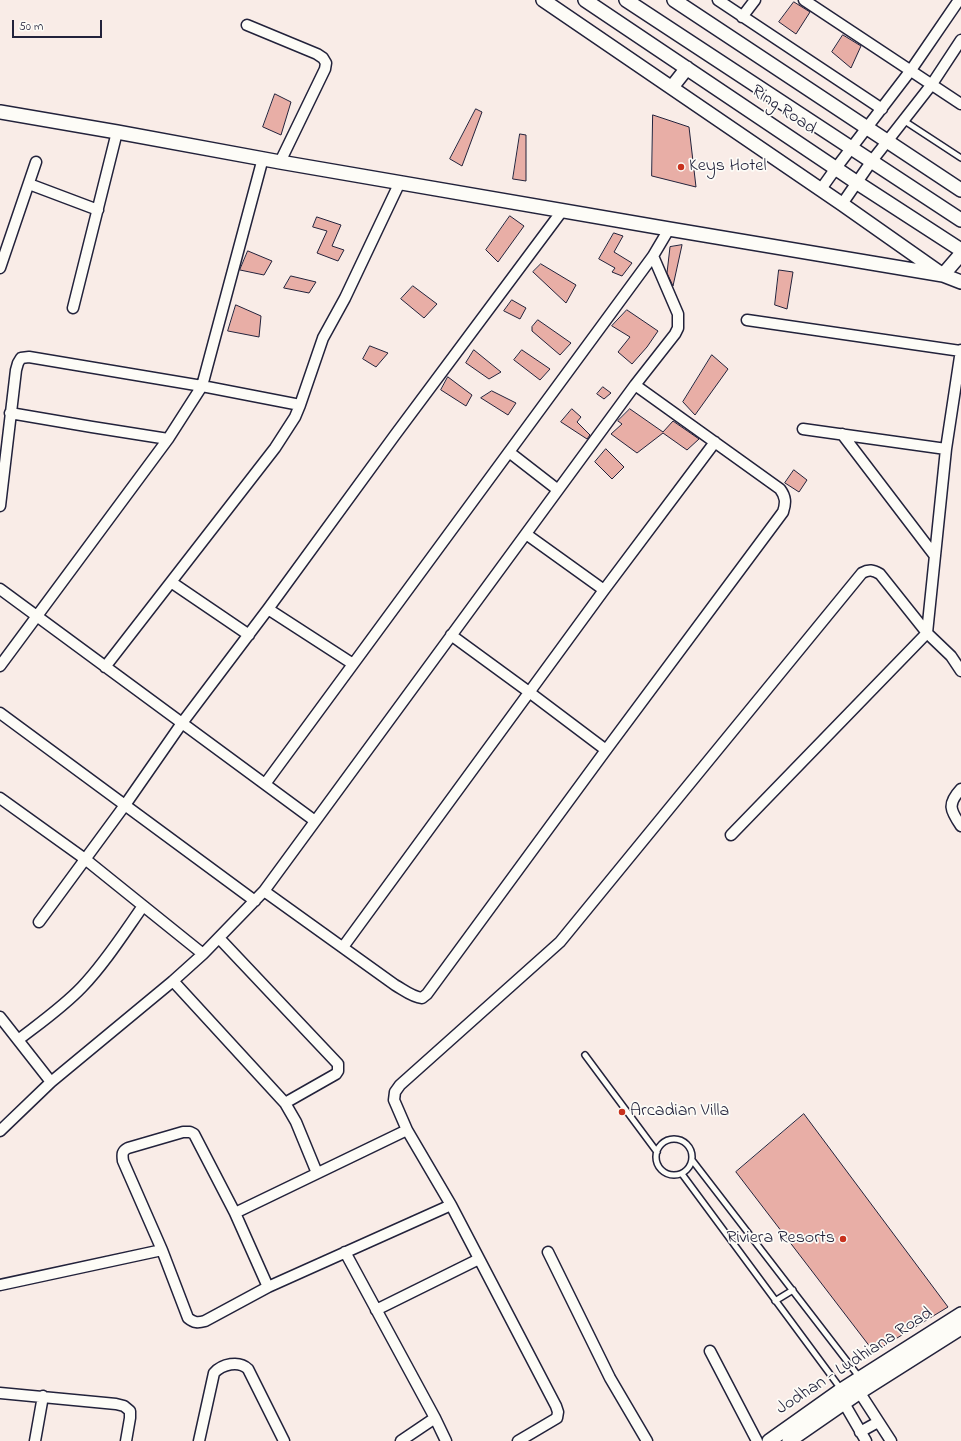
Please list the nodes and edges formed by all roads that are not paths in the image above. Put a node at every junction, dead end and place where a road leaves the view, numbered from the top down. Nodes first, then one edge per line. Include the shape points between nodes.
1 (543, 0) edge
2 (585, 0) edge
3 (626, 0) edge
4 (674, 0) edge
5 (718, 0) edge
6 (755, 0) edge
7 (804, 0) edge
8 (959, 0) edge
9 (742, 17) junction
10 (247, 25) dead end
11 (961, 40) edge
12 (687, 68) junction
13 (911, 70) junction
14 (932, 84) junction
15 (672, 87) junction
16 (961, 104) edge
17 (882, 109) junction
18 (0, 112) edge
19 (904, 120) junction
20 (868, 128) junction
21 (117, 132) junction
22 (887, 141) junction
23 (851, 149) junction
24 (263, 158) junction
25 (961, 158) edge
26 (36, 162) dead end
27 (280, 162) junction
28 (871, 162) junction
29 (836, 168) junction
30 (400, 182) junction
31 (856, 182) junction
32 (29, 184) junction
33 (821, 189) junction
34 (961, 190) edge
35 (842, 204) junction
36 (98, 210) junction
37 (562, 211) junction
38 (961, 220) edge
39 (669, 229) junction
40 (961, 250) edge
41 (961, 254) edge
42 (653, 256) junction
43 (0, 268) edge
44 (943, 275) junction
45 (961, 282) edge
46 (73, 308) dead end
47 (747, 320) dead end
48 (961, 350) edge
49 (635, 385) junction
50 (202, 386) junction
51 (300, 405) junction
52 (10, 413) junction
53 (803, 428) dead end
54 (842, 434) junction
55 (168, 439) junction
56 (715, 442) junction
57 (946, 449) junction
58 (509, 452) junction
59 (558, 490) junction
60 (0, 506) edge
61 (526, 534) junction
62 (935, 556) junction
63 (171, 582) junction
64 (0, 589) edge
65 (604, 590) junction
66 (268, 609) junction
67 (36, 616) junction
68 (927, 633) junction
69 (249, 635) junction
70 (451, 635) junction
71 (353, 664) junction
72 (0, 666) edge
73 (105, 667) junction
74 (961, 671) edge
75 (529, 692) junction
76 (0, 713) edge
77 (182, 723) junction
78 (606, 750) junction
79 (265, 784) junction
80 (961, 789) edge
81 (0, 798) edge
82 (125, 805) junction
83 (316, 821) junction
84 (961, 826) edge
85 (731, 835) dead end
86 (85, 859) junction
87 (264, 891) junction
88 (255, 901) junction
89 (143, 906) junction
90 (39, 922) dead end
91 (219, 938) junction
92 (343, 947) junction
93 (203, 954) junction
94 (173, 981) junction
95 (0, 1017) edge
96 (18, 1040) junction
97 (585, 1055) dead end
98 (51, 1082) junction
99 (286, 1103) junction
100 (407, 1130) junction
101 (0, 1131) edge
102 (657, 1152) junction
103 (692, 1160) junction
104 (317, 1173) junction
105 (682, 1174) junction
106 (451, 1205) junction
107 (235, 1213) junction
108 (162, 1250) junction
109 (346, 1252) junction
110 (548, 1252) dead end
111 (479, 1259) junction
112 (0, 1285) edge
113 (268, 1287) junction
114 (793, 1290) junction
115 (775, 1301) junction
116 (376, 1310) junction
117 (961, 1314) edge
118 (961, 1328) edge
119 (710, 1351) dead end
120 (849, 1390) junction
121 (0, 1394) edge
122 (43, 1396) junction
123 (435, 1418) junction
124 (878, 1422) junction
125 (860, 1432) junction
126 (202, 1440) edge
127 (35, 1441) edge
128 (126, 1441) edge
129 (284, 1441) edge
130 (401, 1441) edge
131 (446, 1441) edge
132 (518, 1441) edge
133 (647, 1441) edge
134 (757, 1441) edge
135 (769, 1441) edge
136 (789, 1441) edge
137 (866, 1441) edge
138 (891, 1441) edge

1 - 15 street
2 - 12 street, Ring Road
3 - 23 street, Ring Road
4 - 20 street
5 - 9 street
6 - 9 street
7 - 13 street
8 - 13 street
9 - 17 street
10 - 27 street via 317,54 326,63
11 - 14 street
12 - 15 street
12 - 29 street, Ring Road
13 - 14 street
13 - 17 street
14 - 16 street
14 - 19 street
15 - 33 street
17 - 20 street
18 - 21 street
19 - 22 street
19 - 25 lane
20 - 22 street
20 - 23 street
21 - 24 street
21 - 36 street
22 - 28 street
22 - 34 street
23 - 28 street, Ring Road
23 - 29 street
24 - 27 street
24 - 50 street
26 - 32 street
27 - 30 street
28 - 31 street
28 - 38 street, Ring Road
29 - 31 street, Ring Road
29 - 33 street
30 - 37 street
30 - 51 street via 345,298 323,338
31 - 35 street
31 - 40 street, Ring Road
32 - 36 street
32 - 43 street
33 - 35 street
35 - 44 street
36 - 46 street
37 - 39 street
37 - 66 street
39 - 42 street
39 - 44 street
41 - 44 street
42 - 49 street via 678,314 678,328
42 - 58 street
44 - 45 street
47 - 48 street
48 - 57 street
49 - 56 street
49 - 59 street
50 - 51 street
50 - 52 street via 29,357 21,358 16,370
50 - 55 street
51 - 63 street via 275,448
52 - 55 street
52 - 60 street
53 - 54 street
54 - 57 street
54 - 62 street
55 - 67 street
56 - 65 street
56 - 78 street via 780,489 785,495 786,503 782,512
57 - 62 street
58 - 59 street
58 - 71 street
59 - 61 street
61 - 65 street
61 - 70 street
62 - 68 street
63 - 69 street
63 - 73 street
64 - 67 street
65 - 75 street
66 - 69 street
66 - 71 street
67 - 72 street
67 - 73 street
68 - 74 street
68 - 85 street
68 - 100 street via 880,574 874,570 862,573 560,942 400,1085 395,1092 394,1100
69 - 77 street
70 - 75 street
70 - 83 street
71 - 79 street
73 - 77 street
75 - 78 street
75 - 92 street
76 - 82 street
77 - 79 street
77 - 82 street
78 - 92 street via 422,998 416,998
79 - 83 street
80 - 84 street via 951,802 951,810
81 - 86 street
82 - 86 street
82 - 88 street
83 - 87 street
86 - 89 street
86 - 90 street
87 - 88 street
87 - 92 street
88 - 91 street
89 - 93 street
89 - 96 street via 83,986
91 - 93 street
91 - 99 street via 339,1067 336,1074
93 - 94 street
94 - 98 street
94 - 99 street
95 - 96 street
96 - 98 street
97 - 102 lane
98 - 101 street
99 - 104 street
100 - 104 street
100 - 106 street
102 - 103 lane via 659,1147 669,1140 681,1140 690,1148
102 - 105 lane via 657,1164 660,1169 670,1175
103 - 105 lane
103 - 114 lane
104 - 107 street
105 - 115 lane
106 - 109 street
106 - 111 street
107 - 108 street via 194,1134 183,1132 124,1150 123,1161
107 - 113 street
108 - 112 street
108 - 113 street via 188,1318 193,1322 205,1321
109 - 113 street
109 - 116 street
110 - 133 street via 610,1378
111 - 116 street
111 - 132 street via 558,1412 557,1418
114 - 115 lane
114 - 120 lane
115 - 120 lane
116 - 123 street
117 - 120 street, Jodhan - Ludhiana Road
118 - 120 street, Jodhan - Ludhiana Road
119 - 134 street
120 - 124 street
120 - 125 street
120 - 135 street, Jodhan - Ludhiana Road
120 - 136 street, Jodhan - Ludhiana Road
121 - 122 street
122 - 127 street
122 - 128 street via 124,1406 130,1411
123 - 130 street
123 - 131 street
124 - 125 street
124 - 138 street
125 - 137 street
126 - 129 street via 214,1372 235,1363 248,1370

